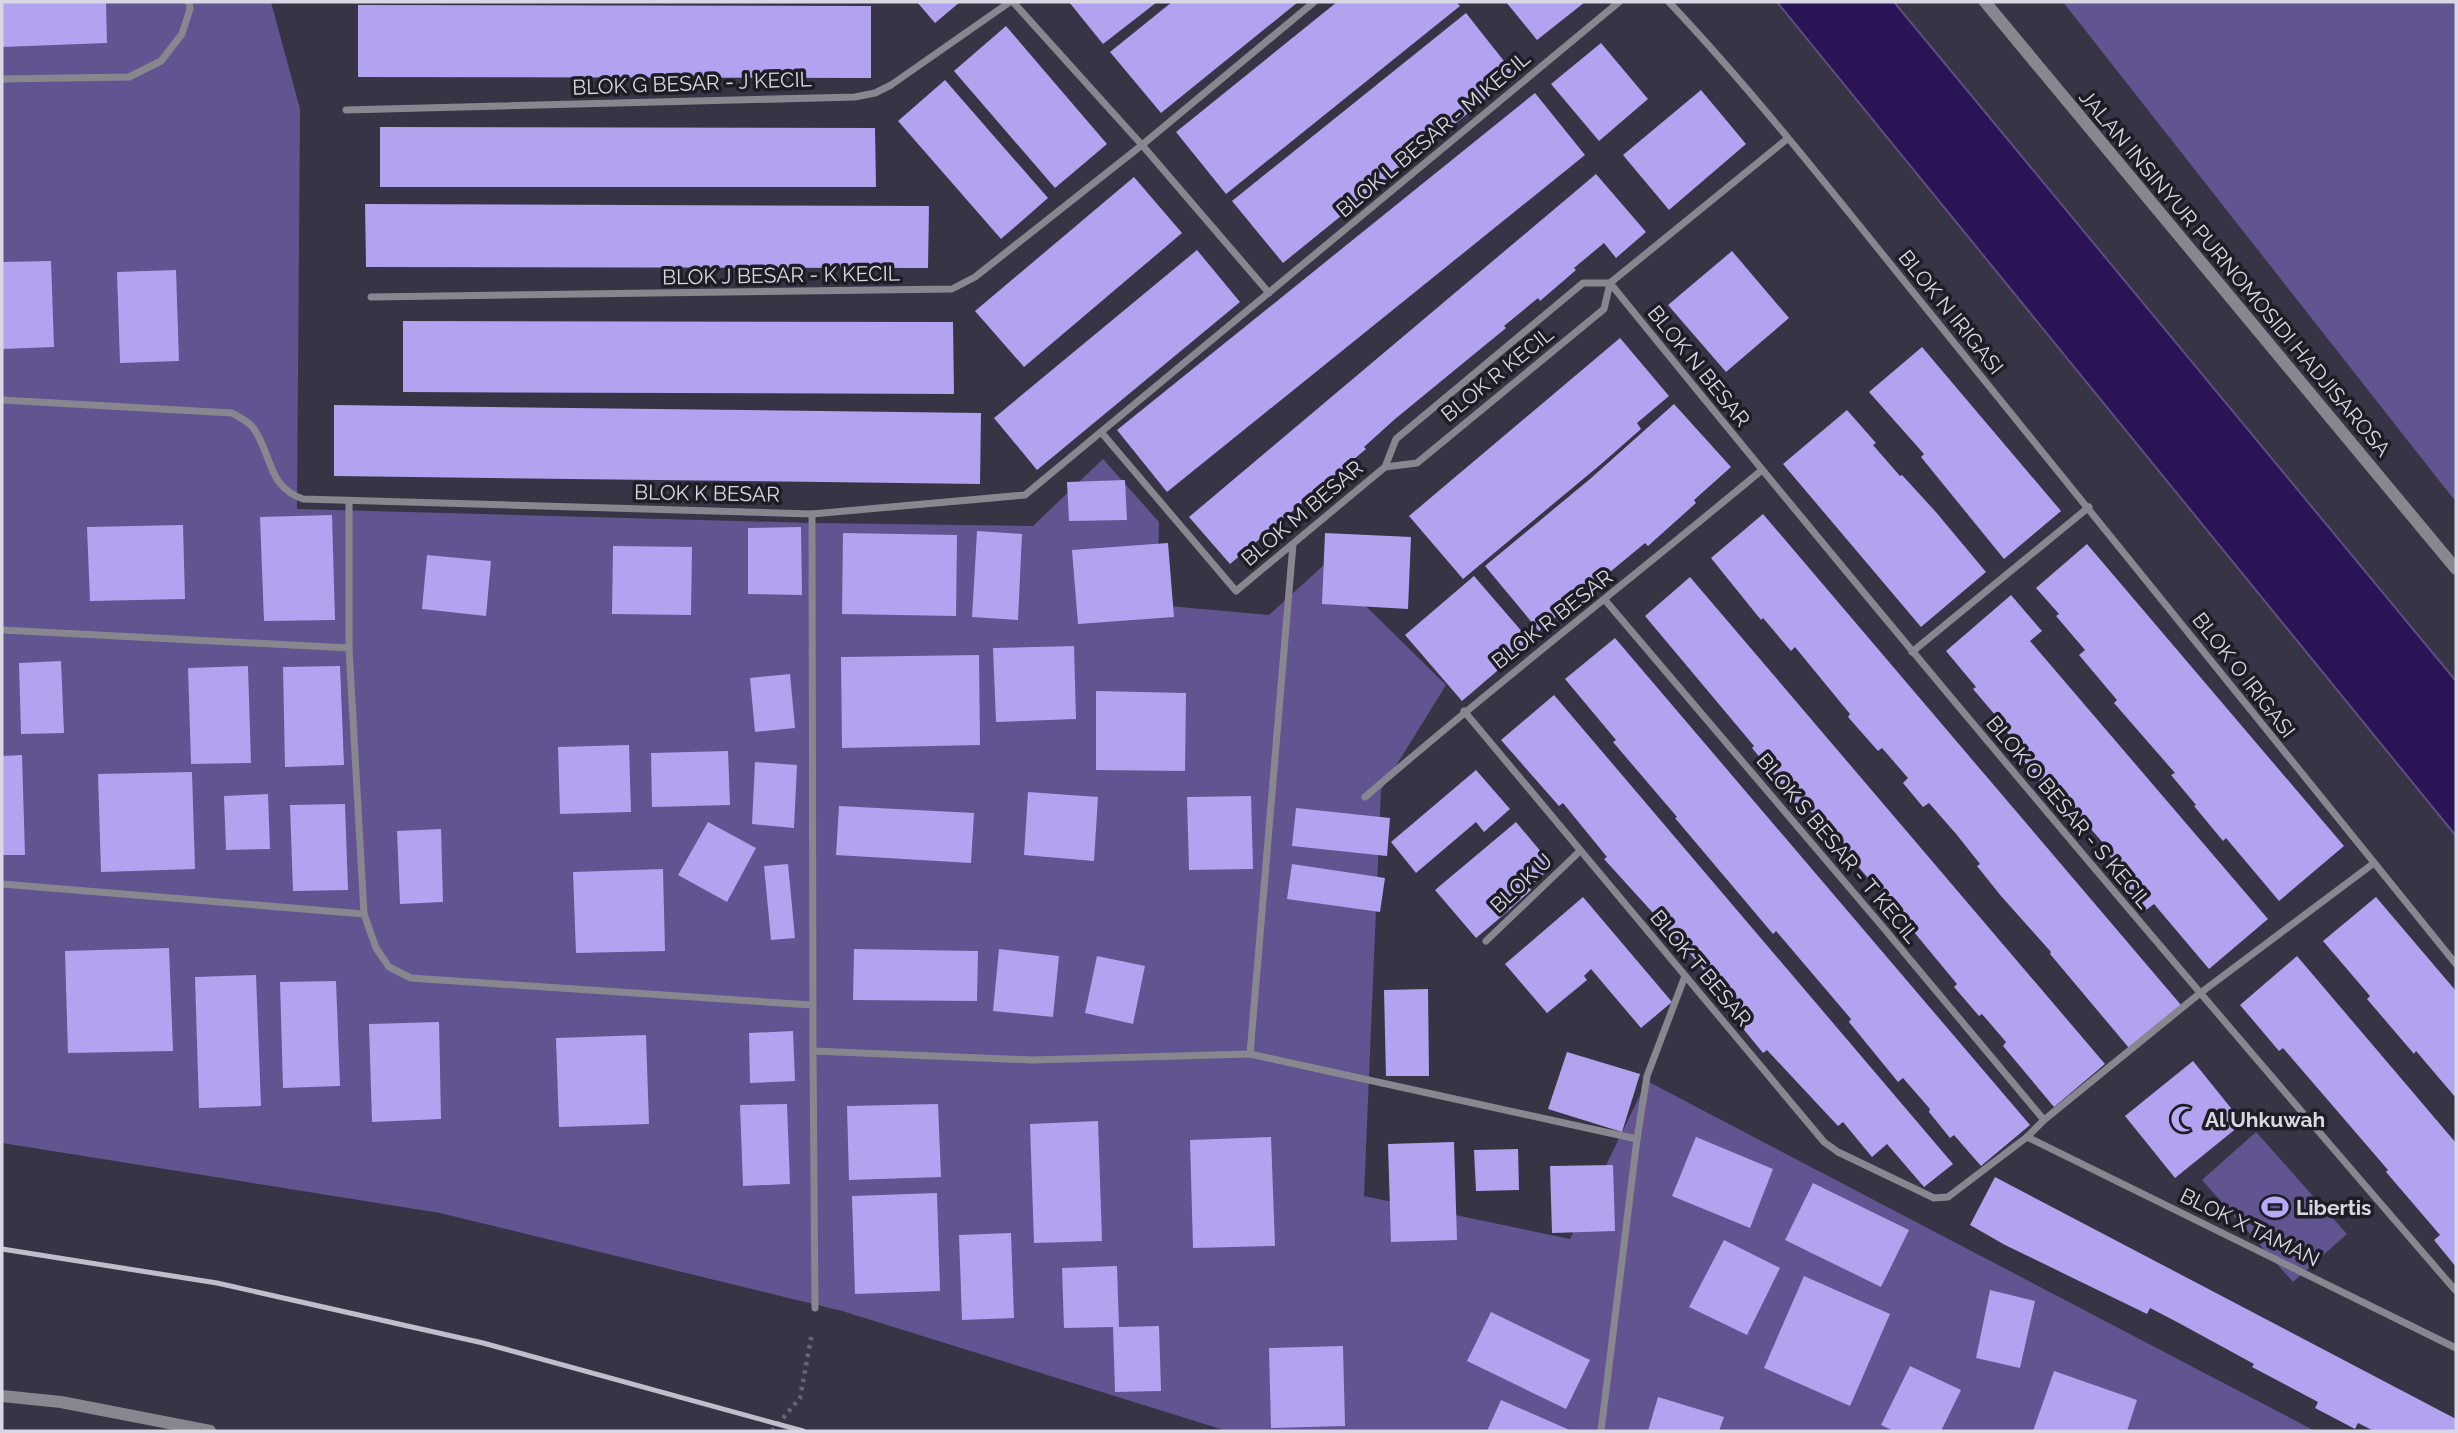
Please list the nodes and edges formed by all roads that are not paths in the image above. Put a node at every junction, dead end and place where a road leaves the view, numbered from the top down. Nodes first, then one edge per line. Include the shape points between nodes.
1 (189, 2) edge
2 (1012, 2) edge
3 (1314, 2) edge
4 (1619, 2) edge
5 (1669, 2) edge
6 (1985, 2) edge
7 (2, 79) edge
8 (346, 110) dead end
9 (1787, 139) junction
10 (1142, 145) junction
11 (1610, 283) junction
12 (1269, 293) junction
13 (371, 297) dead end
14 (2, 400) edge
15 (1101, 432) junction
16 (1385, 467) junction
17 (1762, 470) junction
18 (349, 502) junction
19 (2089, 506) junction
20 (812, 513) junction
21 (1293, 544) junction
22 (2456, 569) edge
23 (1605, 600) junction
24 (2, 630) edge
25 (349, 648) junction
26 (1912, 652) junction
27 (1464, 711) junction
28 (1365, 797) dead end
29 (1580, 852) junction
30 (2374, 863) junction
31 (2, 884) edge
32 (364, 914) junction
33 (1486, 941) dead end
34 (2456, 964) edge
35 (1685, 976) junction
36 (2200, 994) junction
37 (812, 1005) junction
38 (813, 1051) junction
39 (1250, 1054) junction
40 (2044, 1120) junction
41 (2028, 1137) junction
42 (1637, 1139) junction
43 (2456, 1291) edge
44 (816, 1308) road end
45 (2456, 1348) edge
46 (2, 1396) edge
47 (210, 1431) edge
48 (1601, 1431) edge

1 - 7 street via 182,34 161,61 129,77
2 - 8 street, BLOK G BESAR - J KECIL via 891,85 855,97
2 - 10 street
3 - 10 street, BLOK J BESAR - K KECIL
4 - 12 street, BLOK L BESAR - M KECIL
5 - 9 street, BLOK N IRIGASI
6 - 22 street, JALAN INSINYUR PURNOMOSIDI HADJISAROSA
9 - 11 street
9 - 19 street, BLOK N IRIGASI
10 - 12 street
10 - 13 street, BLOK J BESAR - K KECIL via 975,277 952,289
11 - 16 street, BLOK M BESAR via 1583,283 1396,439
11 - 16 street, BLOK R KECIL via 1604,309 1449,437 1417,463
11 - 17 street, BLOK N BESAR
12 - 15 street, BLOK L BESAR - M KECIL
14 - 18 street, BLOK K BESAR via 232,413 253,426 280,486 290,494
15 - 20 street, BLOK K BESAR via 1025,495
15 - 21 street, BLOK M BESAR via 1236,591
16 - 21 street, BLOK M BESAR
17 - 23 street, BLOK R BESAR
17 - 26 street, BLOK N BESAR
18 - 20 street, BLOK K BESAR
18 - 25 street
19 - 26 street
19 - 30 street, BLOK O IRIGASI
20 - 37 street
21 - 39 street
23 - 27 street, BLOK R BESAR
23 - 40 street, BLOK S BESAR - T KECIL
24 - 25 street
25 - 32 street
26 - 36 street, BLOK O BESAR - S KECIL
27 - 28 street, BLOK R BESAR
27 - 29 street, BLOK T BESAR
29 - 33 street, BLOK U
29 - 35 street, BLOK T BESAR
30 - 34 street, BLOK O IRIGASI
30 - 36 street
31 - 32 street
32 - 37 street via 376,948 390,967 411,978
35 - 41 street, BLOK T BESAR via 1824,1142 1923,1194 1948,1196
35 - 42 street via 1647,1076
36 - 40 street
36 - 43 street, BLOK O BESAR - S KECIL
37 - 38 street
38 - 39 street via 1032,1060
38 - 44 street
39 - 42 street
40 - 41 street
41 - 45 street, BLOK X TAMAN
42 - 48 street
46 - 47 street via 61,1402

